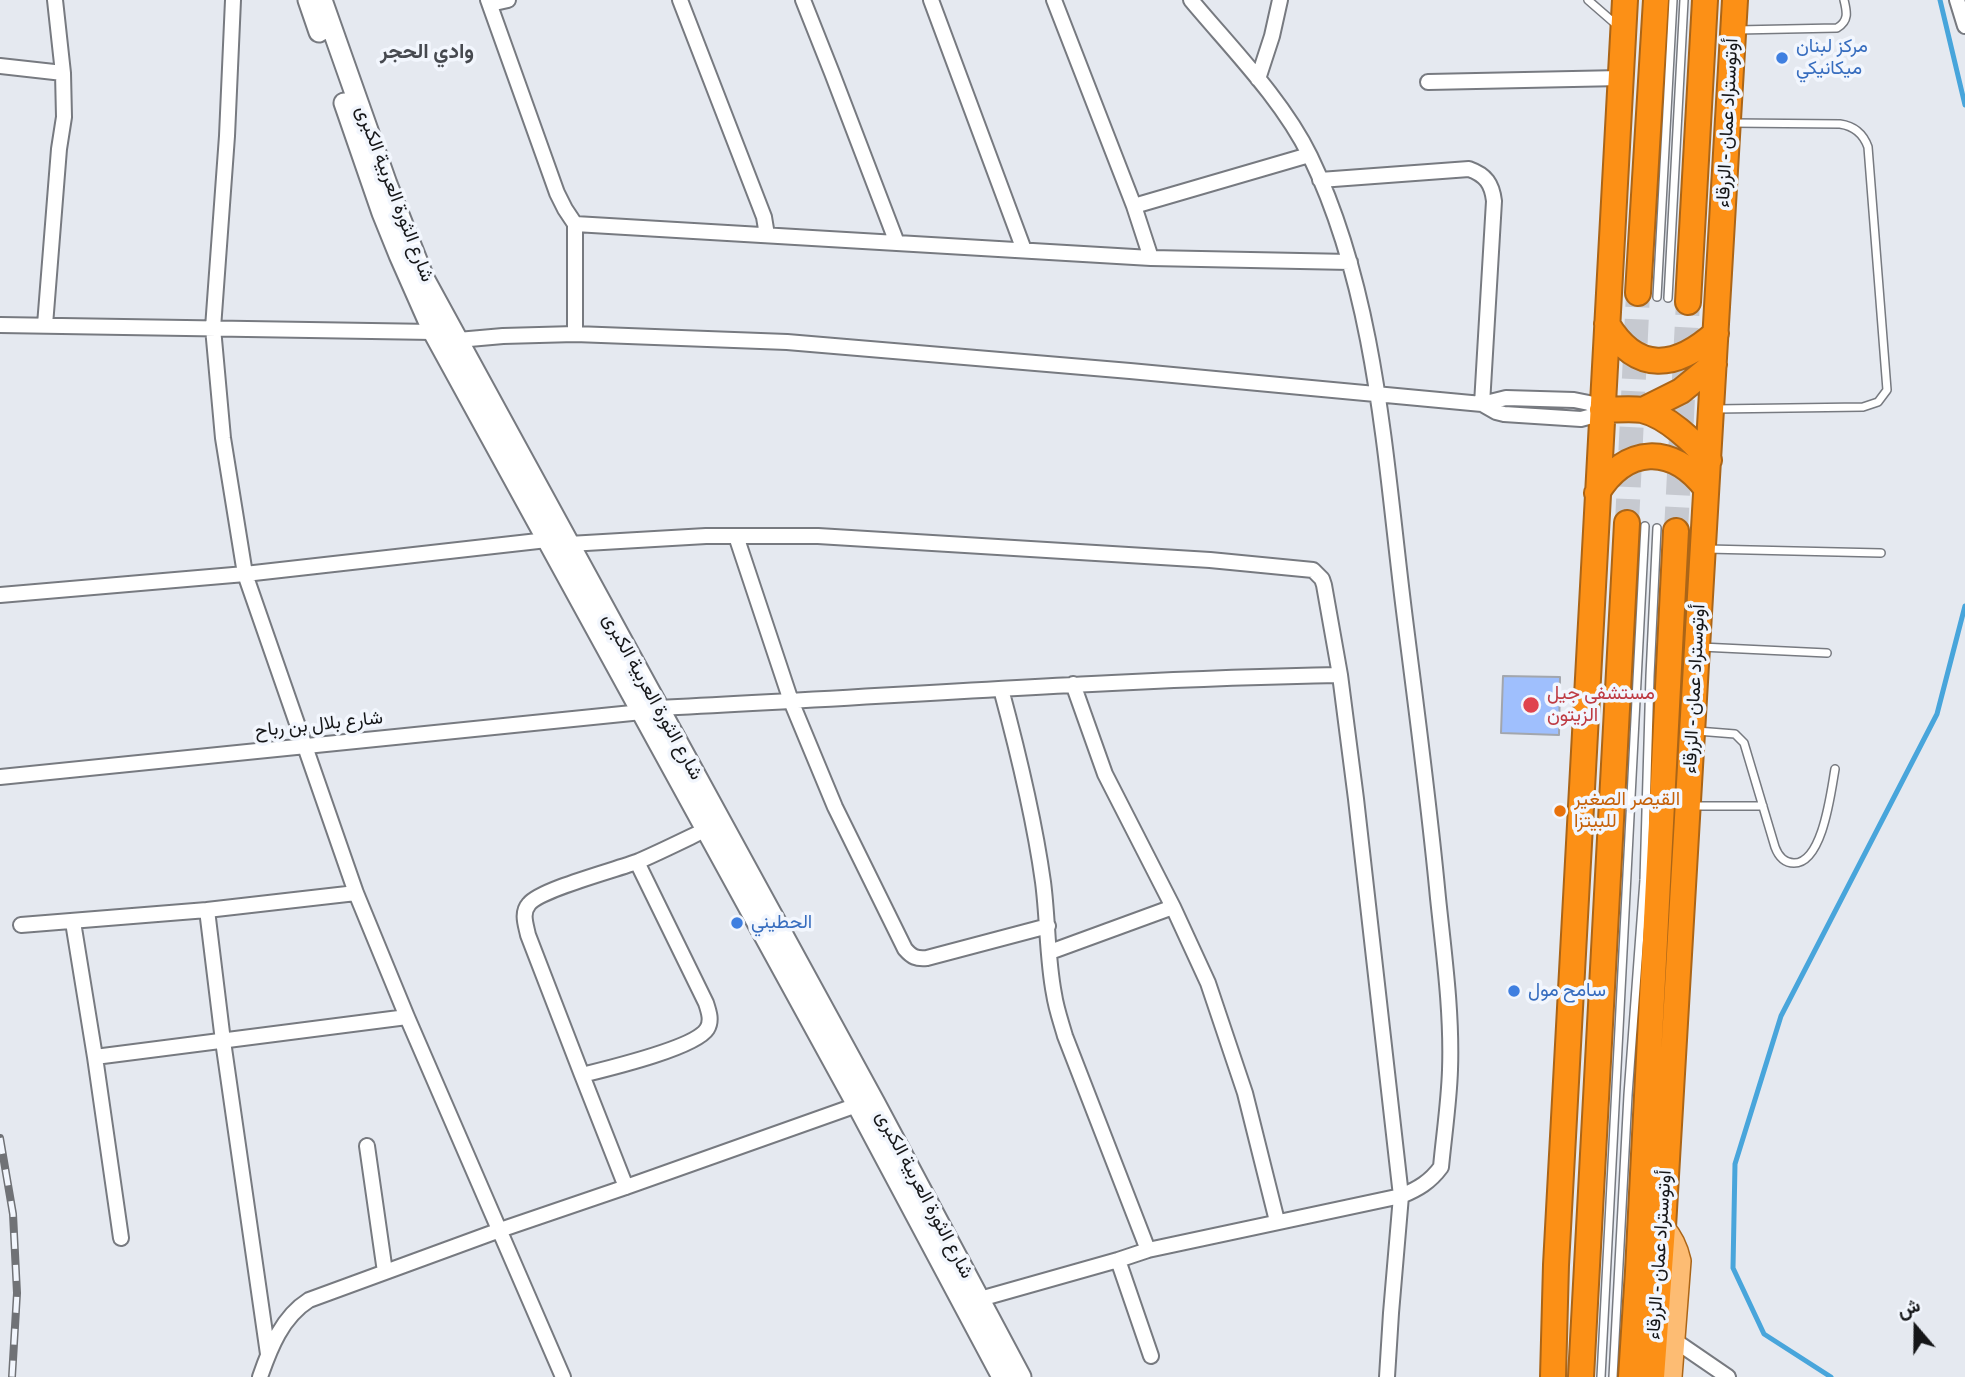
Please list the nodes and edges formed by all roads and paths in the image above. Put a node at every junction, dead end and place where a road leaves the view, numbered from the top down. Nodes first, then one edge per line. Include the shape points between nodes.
1 (55, 0) edge
2 (233, 0) edge
3 (308, 0) edge
4 (322, 0) edge
5 (508, 0) edge
6 (680, 0) edge
7 (803, 0) edge
8 (931, 0) edge
9 (1054, 0) edge
10 (1191, 0) edge
11 (1280, 0) edge
12 (1588, 0) edge
13 (1625, 0) edge
14 (1656, 0) edge
15 (1673, 0) edge
16 (1684, 0) edge
17 (1705, 0) edge
18 (1735, 0) edge
19 (1844, 0) edge
20 (1956, 0) edge
21 (489, 2) edge
22 (1965, 26) edge
23 (1733, 30) junction
24 (1623, 31) junction
25 (0, 66) edge
26 (63, 73) junction
27 (1621, 78) junction
28 (1258, 79) junction
29 (1429, 82) dead end
30 (1728, 123) junction
31 (1309, 155) junction
32 (1320, 180) junction
33 (1134, 206) junction
34 (575, 224) junction
35 (767, 235) junction
36 (897, 243) junction
37 (1024, 250) junction
38 (1151, 258) junction
39 (1350, 262) junction
40 (1648, 295) joint
41 (1678, 300) joint
42 (0, 324) edge
43 (1607, 324) junction
44 (45, 326) junction
45 (213, 328) junction
46 (433, 332) junction
47 (1716, 333) junction
48 (575, 334) junction
49 (458, 340) junction
50 (1714, 364) junction
51 (1377, 395) junction
52 (1482, 404) junction
53 (1712, 409) junction
54 (1602, 410) junction
55 (1643, 411) junction
56 (1709, 460) junction
57 (1706, 488) junction
58 (1597, 493) junction
59 (1636, 525) joint
60 (1667, 529) joint
61 (736, 536) junction
62 (547, 540) junction
63 (569, 544) junction
64 (1703, 549) junction
65 (1881, 553) dead end
66 (245, 574) junction
67 (0, 595) edge
68 (1697, 647) junction
69 (1827, 653) dead end
70 (1340, 675) junction
71 (1073, 684) junction
72 (1002, 689) junction
73 (791, 701) junction
74 (650, 710) junction
75 (1693, 731) junction
76 (304, 746) junction
77 (1835, 769) dead end
78 (0, 777) edge
79 (1688, 806) junction
80 (1763, 806) junction
81 (707, 829) junction
82 (637, 862) junction
83 (356, 893) junction
84 (1173, 907) junction
85 (207, 910) junction
86 (73, 922) junction
87 (21, 925) dead end
88 (1048, 926) junction
89 (1050, 952) junction
90 (407, 1017) junction
91 (223, 1041) junction
92 (95, 1057) junction
93 (582, 1075) junction
94 (866, 1104) junction
95 (367, 1146) dead end
96 (626, 1188) junction
97 (1401, 1196) junction
98 (1277, 1221) junction
99 (1663, 1227) junction
100 (500, 1230) junction
101 (121, 1238) dead end
102 (1148, 1250) junction
103 (1118, 1260) junction
104 (385, 1272) junction
105 (980, 1299) junction
106 (1674, 1340) junction
107 (268, 1355) junction
108 (1151, 1356) dead end
109 (1000, 1376) edge
110 (260, 1377) edge
111 (563, 1377) edge
112 (1021, 1377) edge
113 (1387, 1377) edge
114 (1553, 1377) edge
115 (1581, 1377) edge
116 (1601, 1377) edge
117 (1613, 1377) edge
118 (1631, 1377) edge
119 (1652, 1377) edge
120 (1671, 1377) edge
121 (1728, 1377) edge

1 - 26 street
2 - 45 street
3 - 46 main road, شارع الثورة العربية الكبرى via 382,213
4 - 49 main road, شارع الثورة العربية الكبرى via 417,262
5 - 21 street
6 - 35 street
7 - 36 street
8 - 37 street
9 - 33 street
10 - 28 street
11 - 28 street
12 - 24 lane
13 - 24 highway
14 - 40 highway
15 - 40 lane
16 - 41 lane
17 - 41 highway, أوتوستراد عمان - الزرقاء
18 - 23 highway, أوتوستراد عمان - الزرقاء
19 - 23 lane via 1846,18 1837,28
20 - 22 street
21 - 34 street via 557,192
23 - 30 highway, أوتوستراد عمان - الزرقاء
24 - 27 highway
25 - 26 street
26 - 44 street via 64,117
27 - 29 street
27 - 43 highway
28 - 31 street
30 - 47 highway, أوتوستراد عمان - الزرقاء
30 - 53 lane via 1840,124 1855,128 1865,139 1887,382 1884,397 1871,406
31 - 32 street
31 - 33 street
32 - 39 street
32 - 52 street via 1458,169 1480,173 1488,180 1494,201
33 - 38 street
34 - 35 street
34 - 48 street
35 - 36 street
36 - 37 street
37 - 38 street
38 - 39 street
39 - 51 street
42 - 44 street
43 - 47 highway via 1632,353 1650,360 1688,355
43 - 54 highway
44 - 45 street
45 - 46 street
45 - 66 street via 223,438
46 - 62 main road, شارع الثورة العربية الكبرى
47 - 50 highway, أوتوستراد عمان - الزرقاء
48 - 49 street
48 - 51 street via 850,346
49 - 63 main road, شارع الثورة العربية الكبرى
50 - 53 highway, أوتوستراد عمان - الزرقاء
50 - 55 highway via 1681,391
51 - 52 street
51 - 97 street via 1449,1004 1450,1071 1441,1167 1421,1187
52 - 54 street via 1506,398 1573,400
53 - 56 highway, أوتوستراد عمان - الزرقاء
54 - 55 highway
54 - 58 highway
55 - 56 highway via 1679,430
56 - 57 highway, أوتوستراد عمان - الزرقاء
57 - 58 highway via 1679,462 1640,457 1622,464
57 - 64 highway, أوتوستراد عمان - الزرقاء
58 - 114 highway
59 - 115 highway
59 - 116 lane
60 - 117 lane via 1650,676 1644,880
60 - 118 highway, أوتوستراد عمان - الزرقاء
61 - 63 street
61 - 70 street via 845,537 1210,559 1313,570 1324,585
61 - 73 street
62 - 66 street
62 - 74 main road, شارع الثورة العربية الكبرى
63 - 74 main road, شارع الثورة العربية الكبرى
64 - 65 lane
64 - 68 highway, أوتوستراد عمان - الزرقاء
66 - 67 street
66 - 76 street
68 - 69 lane
68 - 75 highway, أوتوستراد عمان - الزرقاء
70 - 71 street, شارع بلال بن رباح
70 - 97 street
71 - 72 street, شارع بلال بن رباح
71 - 84 street via 1105,774
72 - 73 street, شارع بلال بن رباح
72 - 88 street via 1043,880
73 - 74 street, شارع بلال بن رباح
73 - 88 street via 835,807 911,956 919,959
74 - 76 street, شارع بلال بن رباح
74 - 81 main road, شارع الثورة العربية الكبرى
74 - 94 main road, شارع الثورة العربية الكبرى
75 - 79 highway, أوتوستراد عمان - الزرقاء
75 - 80 lane via 1740,738
76 - 78 street, شارع بلال بن رباح
76 - 83 street
77 - 80 lane via 1824,824 1803,862 1782,859
79 - 80 lane
79 - 99 highway, أوتوستراد عمان - الزرقاء
81 - 82 street
81 - 94 main road, شارع الثورة العربية الكبرى
82 - 93 street via 548,892 529,903 524,917
82 - 93 street via 706,1003 710,1021 694,1040
83 - 85 street
83 - 90 street
84 - 89 street
84 - 98 street via 1209,983 1245,1093
85 - 86 street
85 - 91 street
86 - 87 street
86 - 92 street
88 - 89 street
89 - 102 street via 1054,995 1065,1036
90 - 91 street
90 - 100 street
91 - 92 street
91 - 107 street
92 - 101 street
93 - 96 street
94 - 96 street
94 - 105 main road, شارع الثورة العربية الكبرى
94 - 109 main road, شارع الثورة العربية الكبرى
95 - 104 street
96 - 100 street
97 - 98 street
97 - 113 street
98 - 102 street
99 - 106 main road via 1680,1261
99 - 119 highway, أوتوستراد عمان - الزرقاء
100 - 104 street
100 - 111 street
102 - 103 street
103 - 105 street
103 - 108 street
104 - 107 street via 300,1305
105 - 112 main road, شارع الثورة العربية الكبرى
106 - 120 main road
106 - 121 street
107 - 110 street

